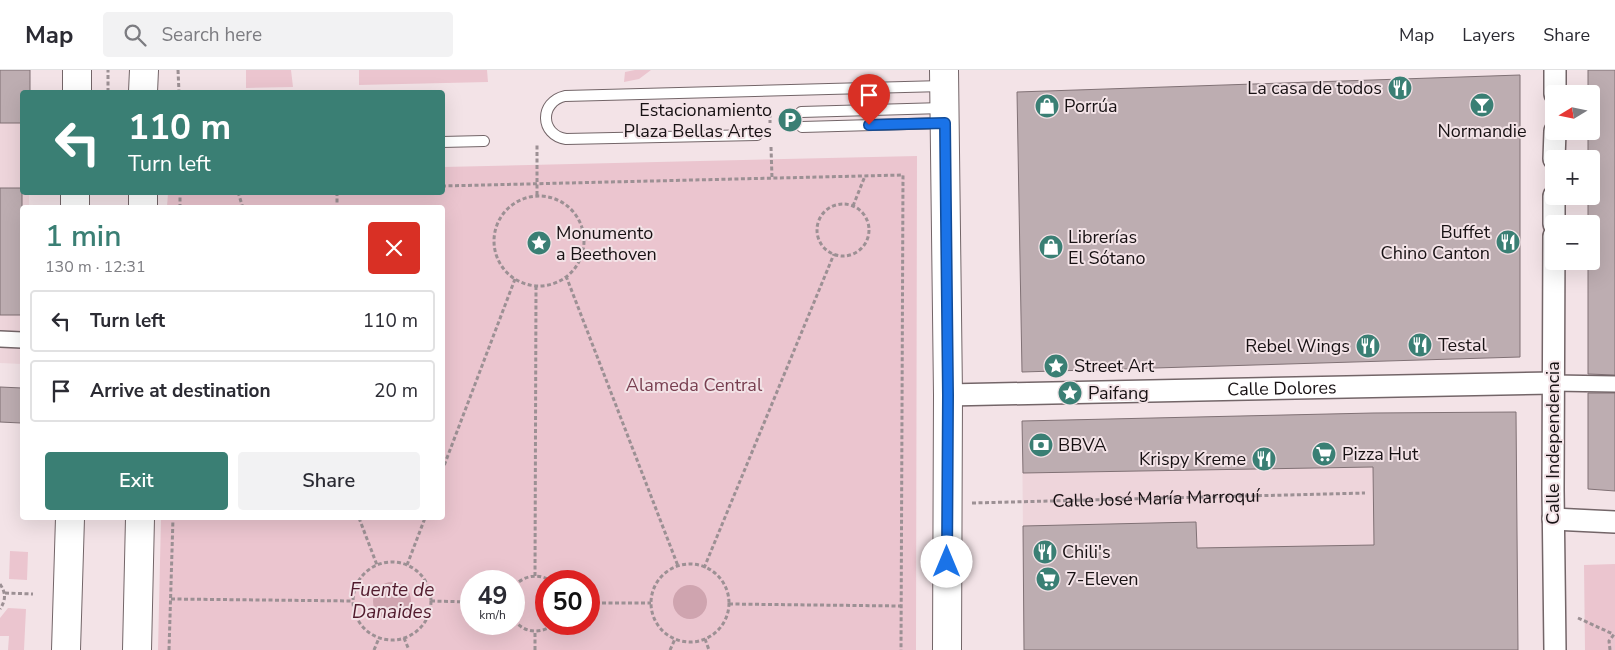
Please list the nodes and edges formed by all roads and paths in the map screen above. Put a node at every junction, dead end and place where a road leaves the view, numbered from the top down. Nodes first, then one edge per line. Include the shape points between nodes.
1 (77, 70) edge
2 (108, 70) edge
3 (144, 70) edge
4 (178, 70) edge
5 (1555, 70) edge
6 (1555, 85) edge
7 (77, 90) edge
8 (108, 90) edge
9 (143, 90) edge
10 (178, 90) edge
11 (944, 97) edge
12 (801, 112) dead end
13 (802, 127) dead end
14 (757, 135) dead end
15 (537, 138) dead end
16 (445, 142) edge
17 (484, 142) dead end
18 (866, 176) junction
19 (537, 184) junction
20 (445, 186) edge
21 (536, 195) junction
22 (853, 206) junction
23 (834, 254) junction
24 (1554, 270) edge
25 (566, 276) junction
26 (515, 279) junction
27 (536, 286) junction
28 (0, 339) edge
29 (20, 340) edge
30 (1553, 382) junction
31 (1615, 384) edge
32 (948, 395) junction
33 (445, 463) edge
34 (1365, 493) dead end
35 (947, 503) junction
36 (1553, 519) junction
37 (70, 520) edge
38 (140, 520) edge
39 (173, 520) edge
40 (360, 520) edge
41 (424, 520) edge
42 (1615, 522) edge
43 (377, 565) junction
44 (407, 565) junction
45 (678, 566) junction
46 (704, 568) junction
47 (535, 570) edge
48 (535, 576) edge
49 (525, 578) edge
50 (0, 584) edge
51 (4, 594) junction
52 (33, 594) dead end
53 (171, 599) junction
54 (353, 601) junction
55 (431, 601) junction
56 (460, 602) edge
57 (600, 603) edge
58 (651, 603) junction
59 (729, 604) junction
60 (901, 606) junction
61 (1554, 607) junction
62 (0, 610) edge
63 (525, 628) edge
64 (535, 632) joint
65 (1614, 634) edge
66 (379, 638) junction
67 (404, 638) junction
68 (675, 639) junction
69 (705, 639) junction
70 (66, 650) edge
71 (137, 650) edge
72 (169, 650) edge
73 (374, 650) edge
74 (409, 650) edge
75 (534, 650) edge
76 (670, 650) edge
77 (709, 650) edge
78 (901, 650) edge
79 (946, 650) edge
80 (1555, 650) edge
81 (1610, 650) edge

1 - 7 main road
2 - 8 path
3 - 9 main road
4 - 10 path
5 - 6 street
11 - 12 lane
11 - 13 lane
11 - 14 lane via 565,96 554,100 546,115 550,131 566,139
11 - 32 main road
15 - 19 path
16 - 17 lane
18 - 19 path
18 - 22 path
18 - 60 path via 903,175
19 - 20 path
19 - 21 path
21 - 25 path via 563,203 574,212 581,225 582,253
21 - 26 path via 513,204 497,223 494,248 498,260
22 - 23 path via 867,220 867,240 853,254
22 - 23 path via 831,206 817,224 816,231 822,245
23 - 46 path
24 - 30 street, Calle Independencia
25 - 27 path via 557,282
25 - 45 path
26 - 27 path
26 - 33 path
27 - 47 path
28 - 29 street
30 - 31 street, Calle Dolores
30 - 32 street, Calle Dolores
30 - 36 street, Calle Independencia
32 - 35 main road
34 - 35 path, Calle José María Marroquí
35 - 79 main road
36 - 42 street
36 - 61 street, Calle Independencia
37 - 70 main road
38 - 71 main road
39 - 53 path
40 - 43 path
41 - 44 path
43 - 44 path via 396,562
43 - 54 path via 359,580
44 - 55 path via 424,580
45 - 46 path
45 - 58 path via 658,581
46 - 59 path via 723,584
48 - 49 path
50 - 51 path
51 - 52 path
51 - 62 path
53 - 54 path
53 - 72 path
54 - 66 path via 358,620
55 - 56 path
55 - 67 path via 422,626
57 - 58 path
58 - 68 path via 660,628
59 - 60 path
59 - 69 path via 720,628
60 - 78 path
61 - 65 path
61 - 80 street, Calle Independencia
63 - 64 path
64 - 75 path
65 - 81 path via 1609,641
66 - 67 path
66 - 73 path
67 - 74 path
68 - 69 path via 687,642
68 - 76 path
69 - 77 path

